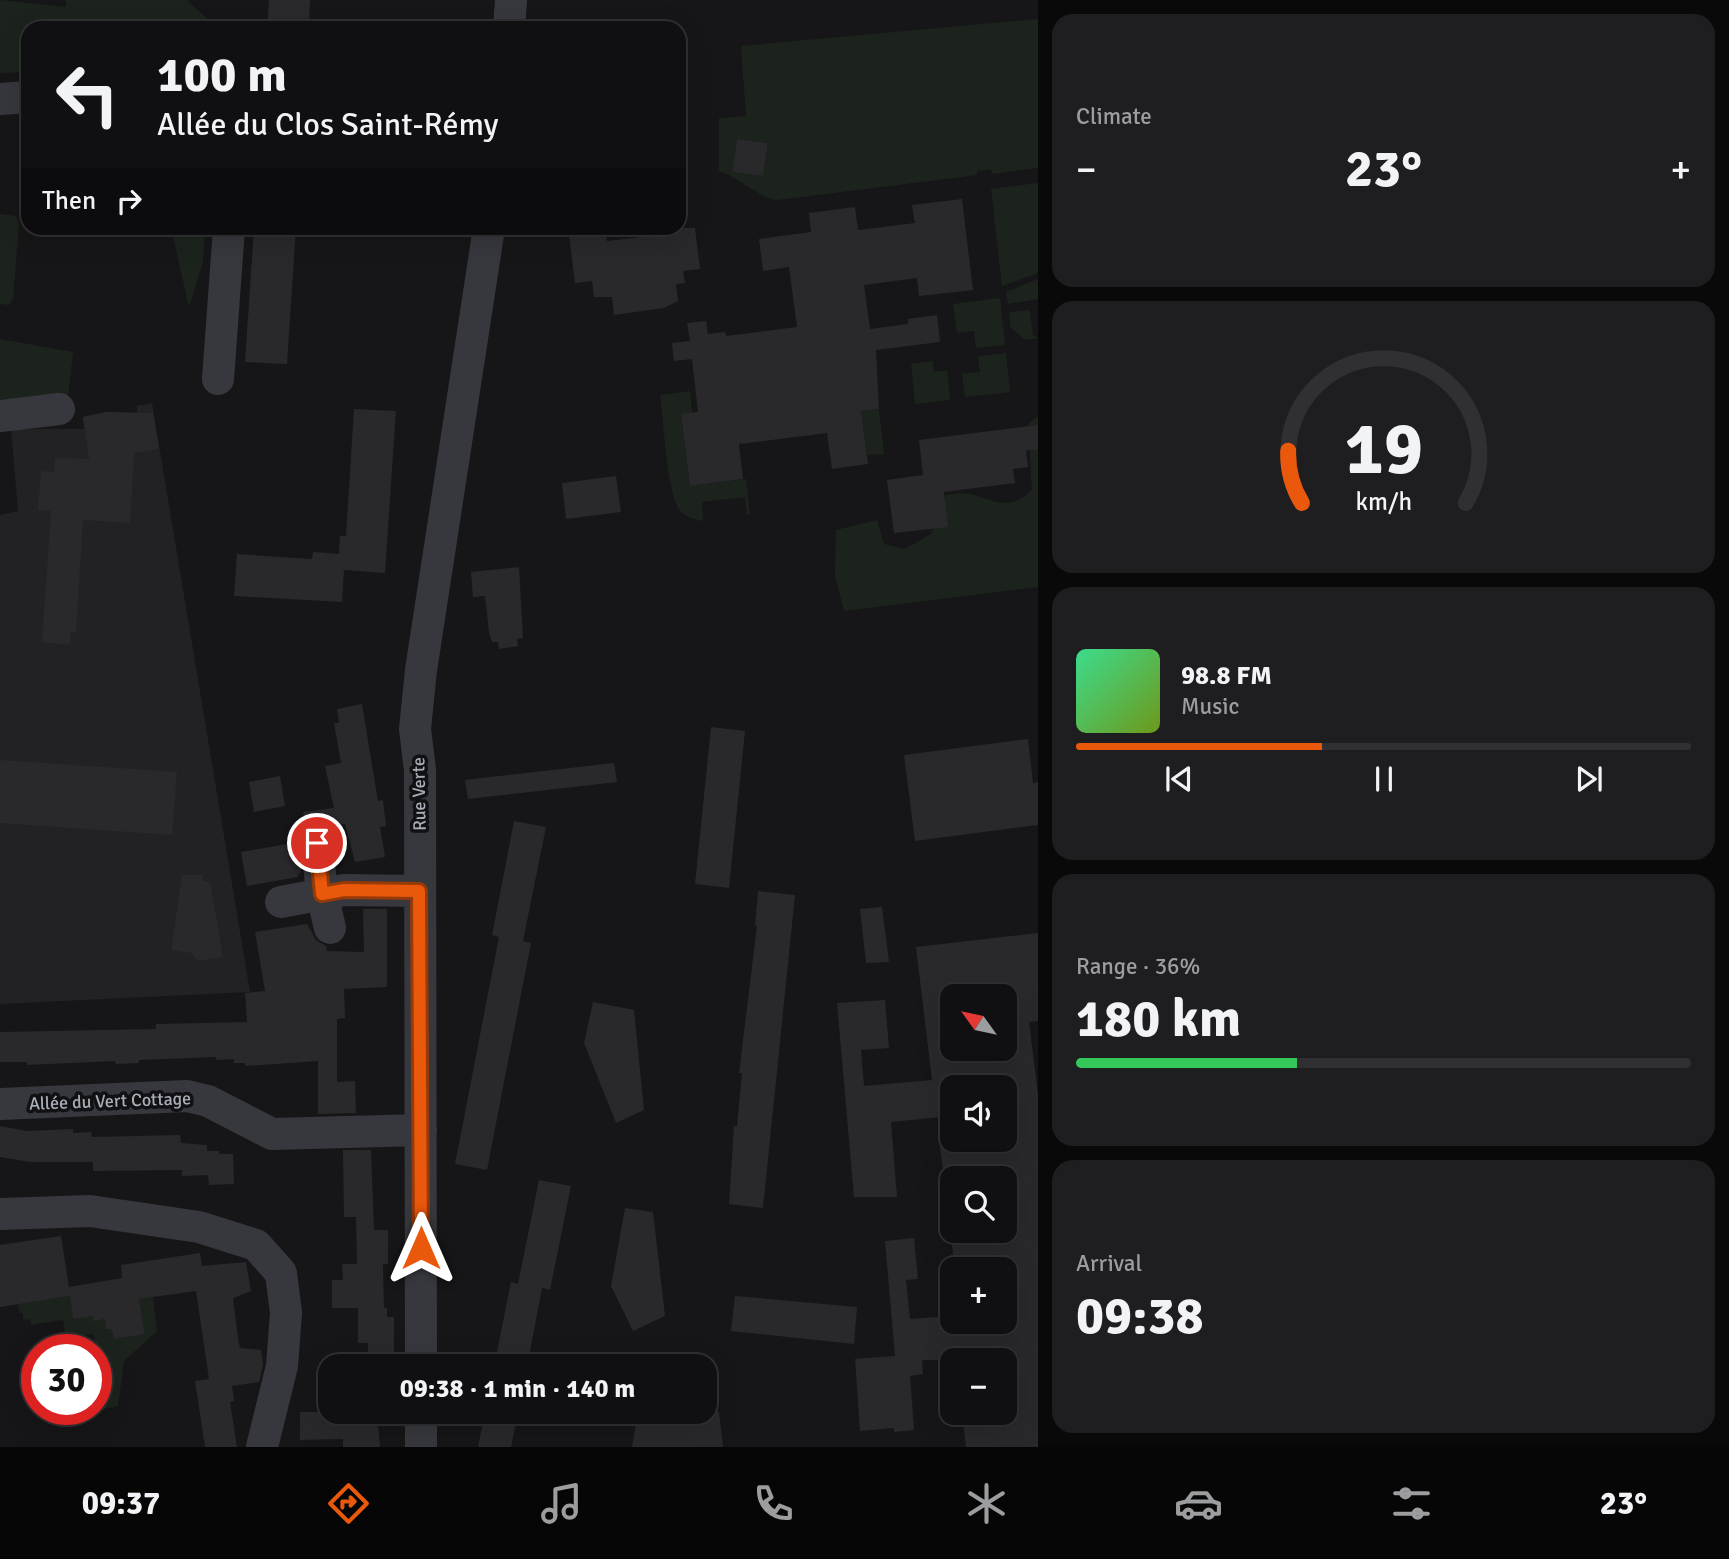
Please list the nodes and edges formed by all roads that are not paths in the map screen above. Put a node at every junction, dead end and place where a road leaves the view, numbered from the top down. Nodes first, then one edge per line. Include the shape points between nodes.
1 (511, 0) edge
2 (510, 21) edge
3 (21, 98) edge
4 (0, 99) edge
5 (228, 235) edge
6 (488, 235) edge
7 (218, 379) dead end
8 (59, 409) dead end
9 (0, 416) edge
10 (317, 843) dead end
11 (419, 891) junction
12 (322, 894) junction
13 (281, 902) dead end
14 (330, 928) dead end
15 (0, 1104) edge
16 (421, 1130) junction
17 (0, 1214) edge
18 (421, 1354) edge
19 (421, 1424) edge
20 (262, 1447) edge
21 (421, 1447) edge

1 - 2 street
3 - 4 street
5 - 7 street
6 - 11 street, Rue Verte via 416,718
8 - 9 street
10 - 12 street
11 - 12 street
11 - 16 street, Rue Verte
12 - 13 street
12 - 14 street
15 - 16 street, Allée du Vert Cottage via 187,1096 208,1101 272,1134
16 - 18 street, Rue Verte
17 - 20 street via 90,1211 199,1227 246,1240 267,1256 277,1265 283,1282 286,1330
19 - 21 street

